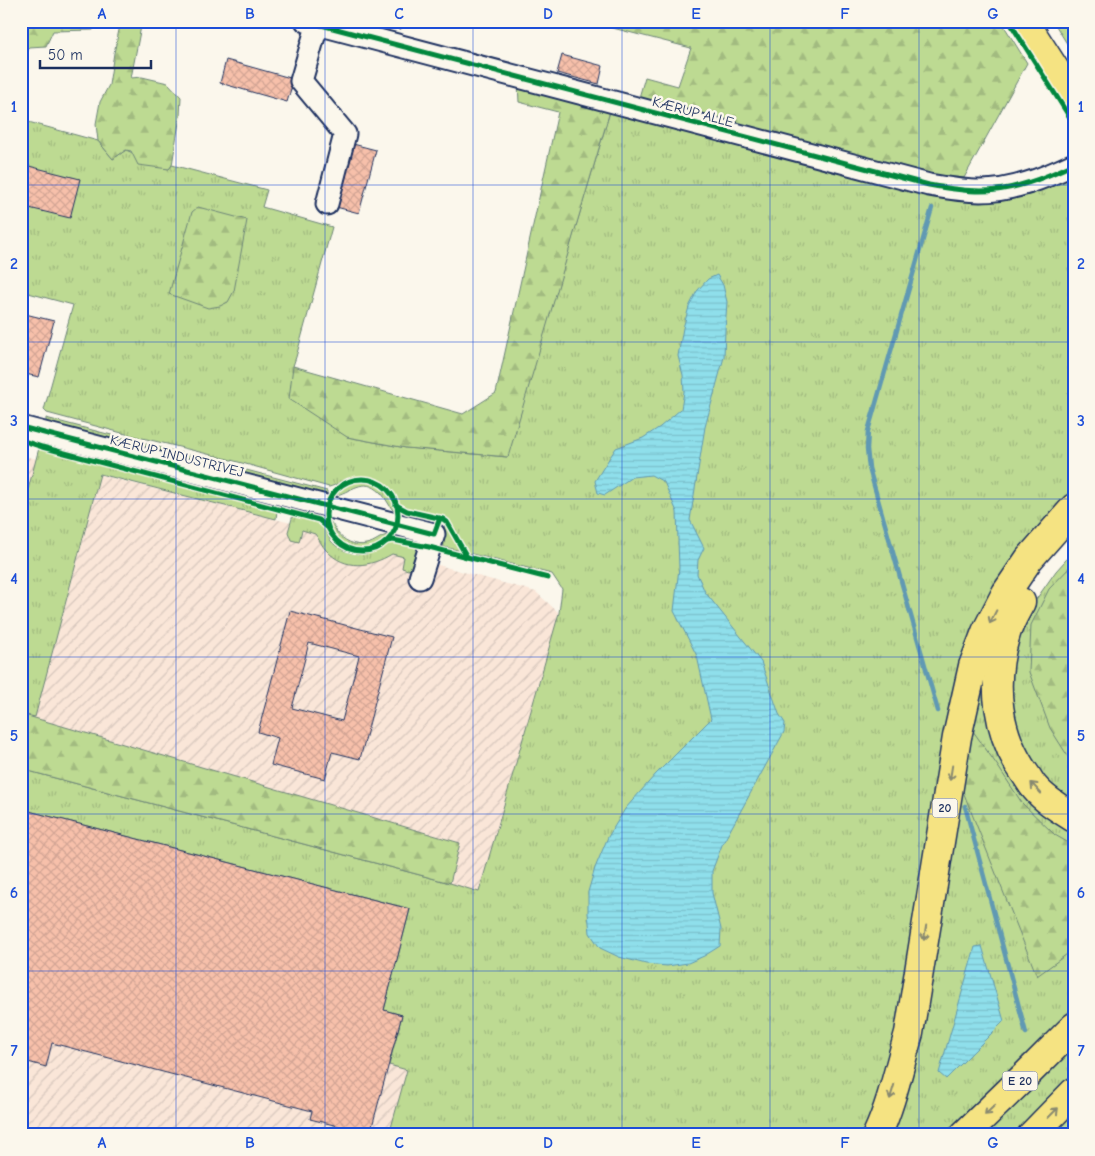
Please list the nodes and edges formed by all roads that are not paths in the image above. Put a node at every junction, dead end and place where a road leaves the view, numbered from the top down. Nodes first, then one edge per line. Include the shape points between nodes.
1 (1024, 21) edge
2 (314, 23) edge
3 (1074, 99) edge
4 (1074, 164) edge
5 (327, 204) dead end
6 (21, 427) edge
7 (1074, 508) edge
8 (1074, 532) edge
9 (420, 578) dead end
10 (1074, 818) edge
11 (1074, 1027) edge
12 (1074, 1092) edge
13 (877, 1135) edge
14 (964, 1135) edge
15 (1032, 1135) edge

1 - 3 main road
2 - 4 street, KÆRUP ALLE via 929,185 981,191 1005,188 1031,183
2 - 5 street via 315,32 301,81 345,134
6 - 9 street, KÆRUP INDUSTRIVEJ via 434,534
7 -> 13 main road, 20 via 1029,559 1006,593 973,666 957,738 908,1033
10 -> 8 main road via 1034,788 1019,765 1008,744 997,699 998,667 1013,617 1040,574
11 -> 14 main road, E 20
15 -> 12 main road

